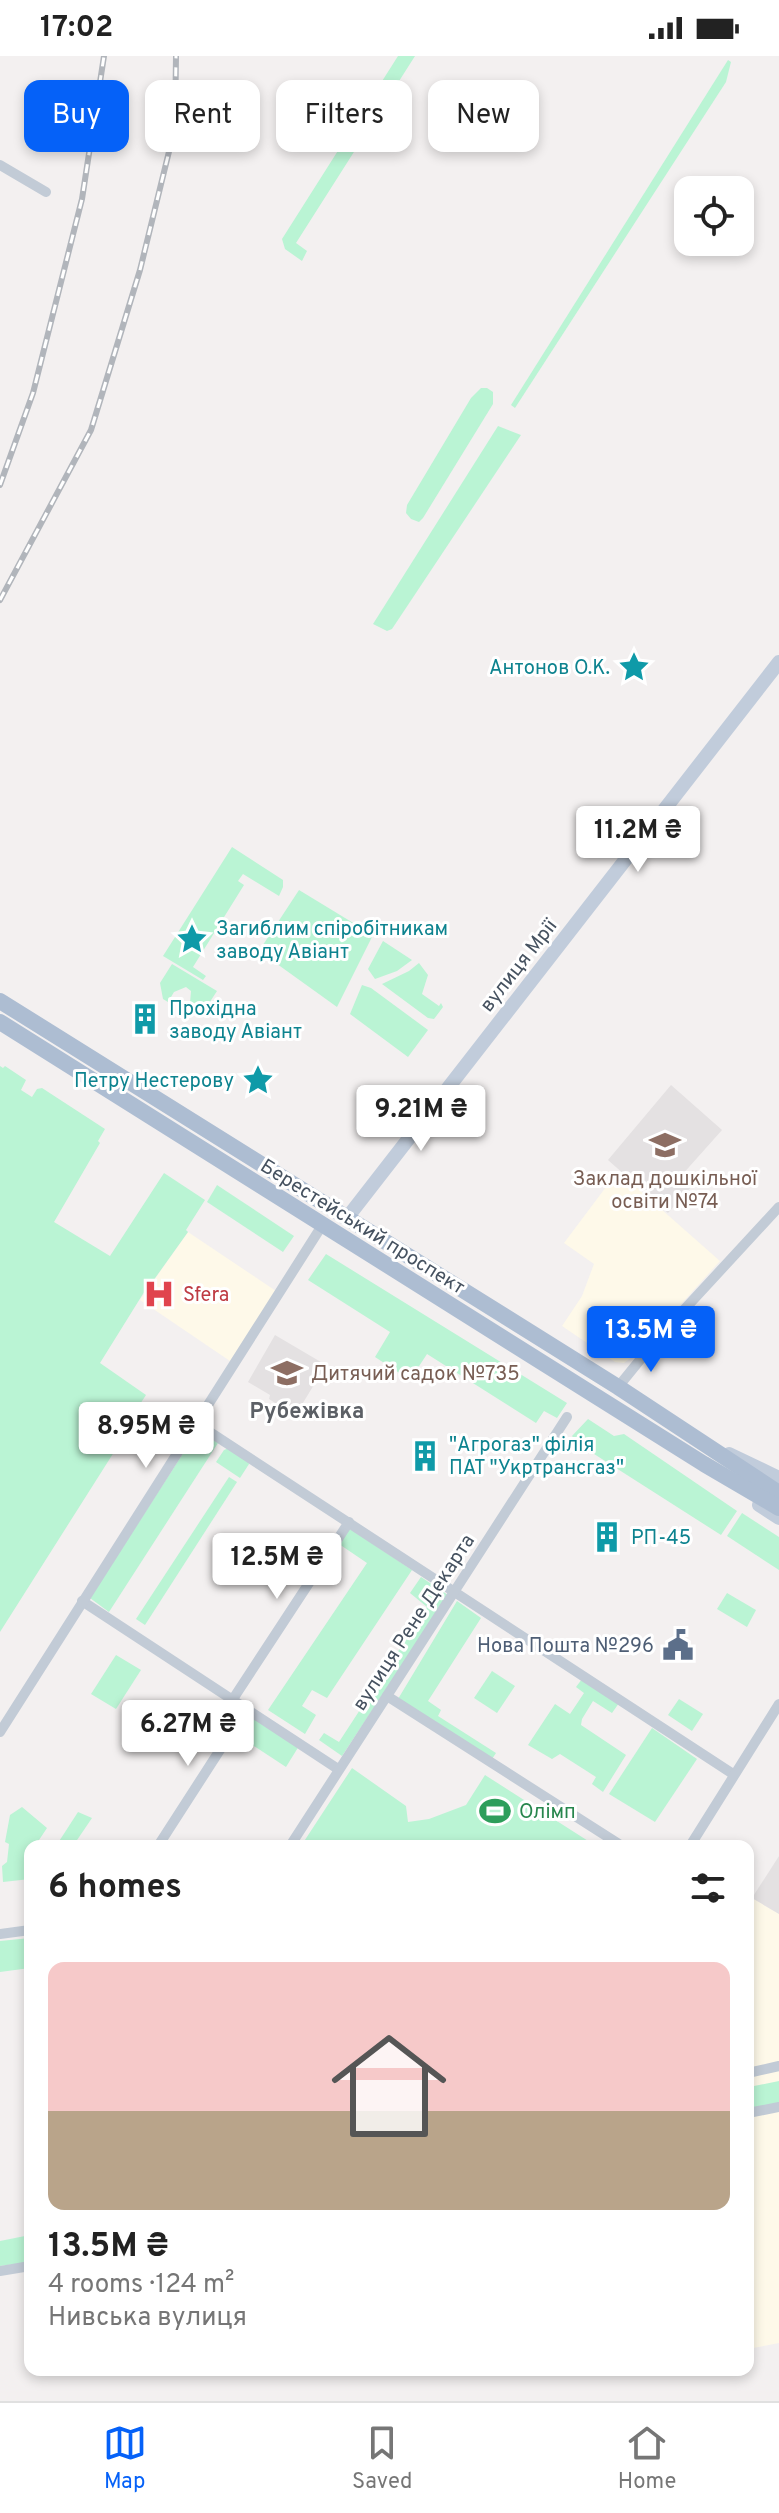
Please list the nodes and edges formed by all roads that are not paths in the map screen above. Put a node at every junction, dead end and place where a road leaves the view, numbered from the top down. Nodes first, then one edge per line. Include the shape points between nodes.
1 (0, 165) edge
2 (46, 192) dead end
3 (779, 662) edge
4 (0, 1001) edge
5 (0, 1022) edge
6 (779, 1207) edge
7 (347, 1218) junction
8 (323, 1224) junction
9 (618, 1387) junction
10 (567, 1417) dead end
11 (196, 1423) junction
12 (704, 1464) junction
13 (776, 1487) edge
14 (779, 1518) edge
15 (349, 1522) junction
16 (456, 1591) junction
17 (82, 1601) junction
18 (387, 1696) junction
19 (233, 1699) junction
20 (779, 1704) edge
21 (247, 1708) junction
22 (0, 1732) edge
23 (338, 1769) junction
24 (733, 1774) junction
25 (162, 1840) edge
26 (294, 1840) edge
27 (613, 1840) edge
28 (694, 1840) edge
29 (24, 1931) edge
30 (0, 1934) edge
31 (779, 2066) edge
32 (754, 2072) edge
33 (779, 2107) edge
34 (754, 2112) edge
35 (24, 2267) edge
36 (0, 2271) edge

1 - 2 street
3 - 7 street, вулиця Мрії
4 - 7 main road, Берестейський проспект
5 - 8 main road, Берестейський проспект
6 - 9 street
7 - 9 main road, Берестейський проспект
8 - 11 street
8 - 12 main road, Берестейський проспект
9 - 13 main road, Берестейський проспект
10 - 16 street, вулиця Рене Декарта
11 - 15 street
11 - 17 street
12 - 13 main road, Берестейський проспект
12 - 14 street, Берестейський проспект
15 - 16 street
15 - 19 street
16 - 18 street, вулиця Рене Декарта
16 - 24 street
17 - 19 street
17 - 22 street
18 - 23 street, вулиця Рене Декарта
18 - 27 street
19 - 21 street
20 - 24 street
21 - 23 street
21 - 25 street
23 - 26 street, вулиця Рене Декарта
24 - 28 street
29 - 30 street
31 - 32 street
33 - 34 street
35 - 36 street

